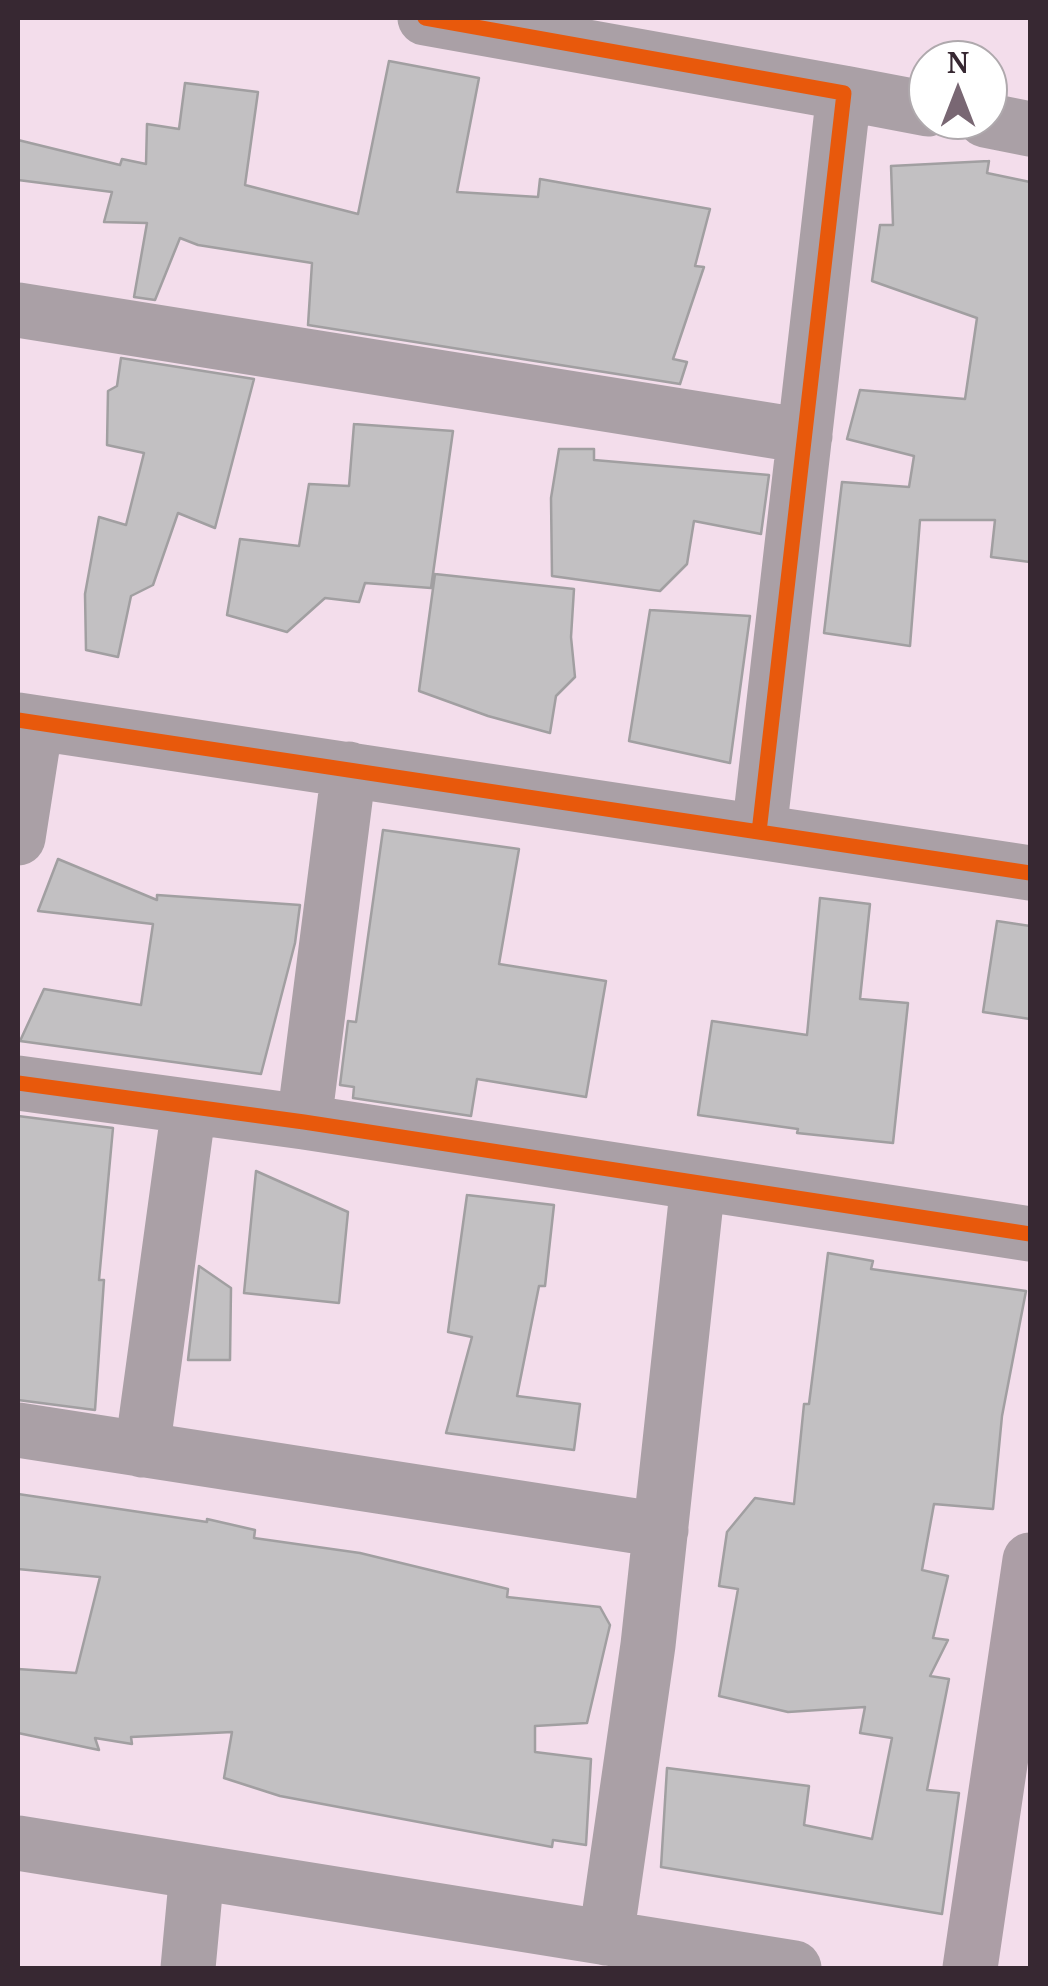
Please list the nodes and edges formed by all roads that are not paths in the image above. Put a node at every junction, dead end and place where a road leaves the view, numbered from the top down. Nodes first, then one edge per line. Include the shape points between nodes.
1 (425, 18) edge
2 (844, 93) junction
3 (908, 105) edge
4 (18, 310) edge
5 (806, 436) junction
6 (27, 721) edge
7 (349, 770) junction
8 (759, 832) junction
9 (18, 838) edge
10 (1030, 872) edge
11 (18, 1083) edge
12 (189, 1107) junction
13 (304, 1122) junction
14 (698, 1183) junction
15 (1030, 1234) edge
16 (18, 1430) edge
17 (142, 1450) junction
18 (660, 1530) junction
19 (1028, 1590) edge
20 (18, 1843) edge
21 (197, 1872) junction
22 (606, 1938) junction
23 (188, 1968) edge
24 (794, 1968) edge
25 (970, 1968) edge

1 - 2 street
2 - 3 street
2 - 5 street
4 - 5 street
5 - 8 street
6 - 7 street
6 - 9 street
7 - 8 street
7 - 13 street
8 - 10 street
11 - 12 street
12 - 13 street
12 - 17 street
13 - 14 street
14 - 15 street
14 - 18 street
16 - 17 street
17 - 18 street
18 - 22 street
19 - 25 main road
20 - 21 street
21 - 22 street
21 - 23 street
22 - 24 street

